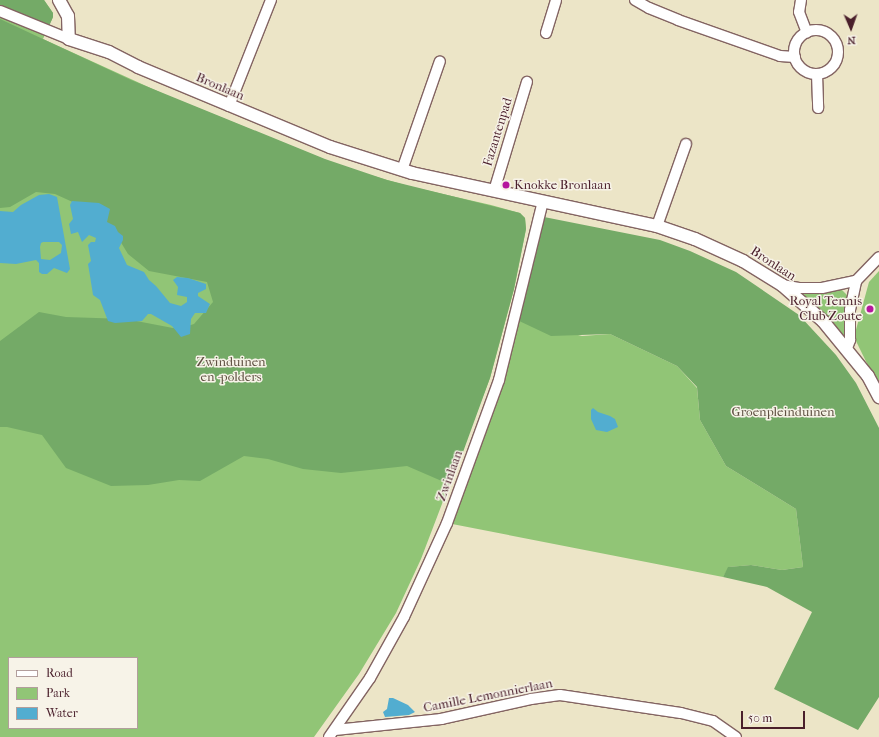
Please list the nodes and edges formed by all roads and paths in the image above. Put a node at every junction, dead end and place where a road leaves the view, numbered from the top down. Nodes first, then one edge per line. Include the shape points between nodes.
1 (59, 0) edge
2 (271, 0) edge
3 (556, 0) edge
4 (635, 0) edge
5 (801, 0) edge
6 (0, 11) edge
7 (546, 33) dead end
8 (807, 33) junction
9 (69, 39) junction
10 (795, 57) junction
11 (440, 61) dead end
12 (817, 74) junction
13 (527, 82) dead end
14 (228, 106) junction
15 (818, 108) dead end
16 (686, 144) dead end
17 (402, 170) junction
18 (494, 191) junction
19 (543, 202) junction
20 (658, 226) junction
21 (879, 257) edge
22 (856, 280) junction
23 (782, 285) junction
24 (847, 348) junction
25 (879, 397) edge
26 (332, 733) edge
27 (736, 737) edge

1 - 9 street via 68,16
2 - 14 street
3 - 7 street
4 - 10 street via 678,20 780,56
5 - 8 street via 799,12
6 - 9 street
8 - 10 street via 796,43
8 - 12 street via 820,31 832,38 836,44 835,64
9 - 14 street, Bronlaan via 109,52
10 - 12 street via 803,70
11 - 17 street
12 - 15 street
13 - 18 street, Fazantenpad
14 - 17 street, Bronlaan via 330,147
16 - 20 street
17 - 18 street, Bronlaan
18 - 19 street, Bronlaan
19 - 20 street, Bronlaan
19 - 26 street, Zwinlaan via 499,380 447,523 404,618 370,678
20 - 23 street, Bronlaan via 742,260
21 - 22 street
22 - 23 street via 822,288
22 - 24 street via 850,310 850,340
23 - 24 street, Bronlaan via 813,311
24 - 25 street, Bronlaan via 868,376
26 - 27 street, Camille Lemonnierlaan via 442,719 560,695 681,713 713,721

